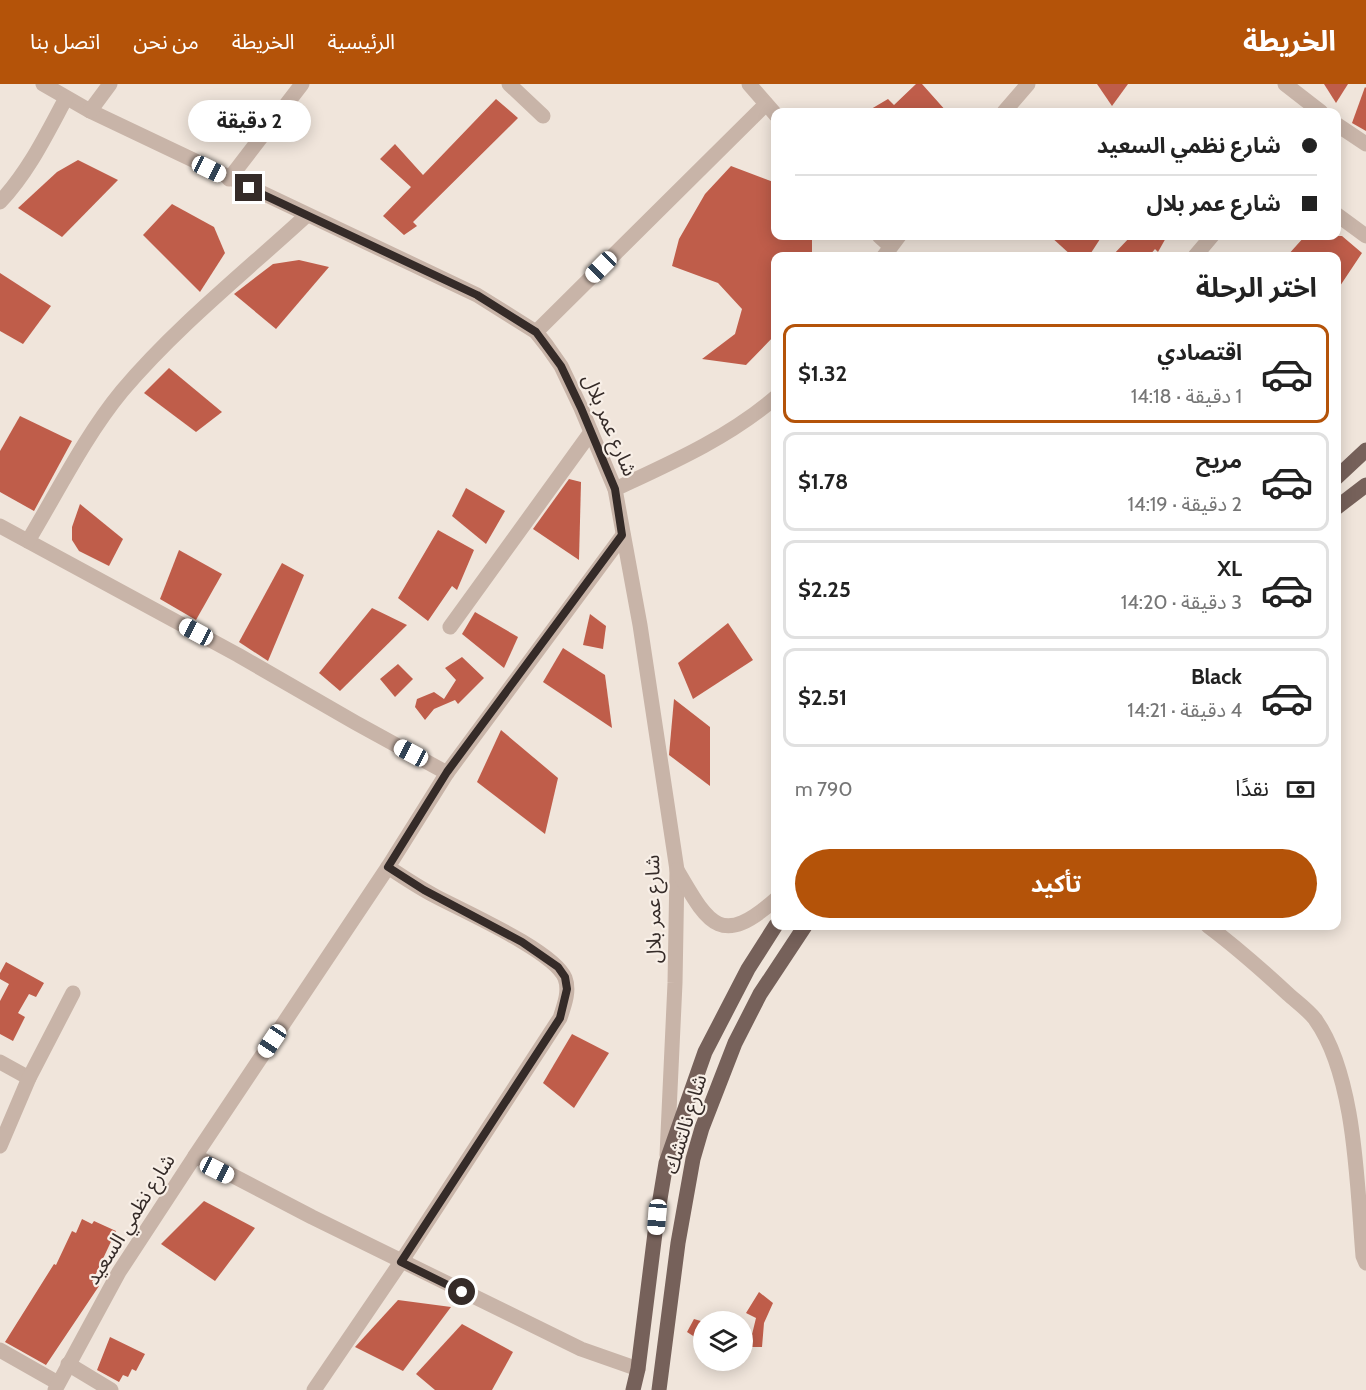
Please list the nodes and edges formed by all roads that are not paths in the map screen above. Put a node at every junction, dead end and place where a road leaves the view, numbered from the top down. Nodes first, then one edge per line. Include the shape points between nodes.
1 (43, 84) edge
2 (110, 84) edge
3 (302, 84) edge
4 (509, 84) edge
5 (749, 84) edge
6 (1028, 84) edge
7 (1285, 84) edge
8 (66, 98) junction
9 (1007, 108) edge
10 (1316, 108) edge
11 (771, 109) edge
12 (90, 111) junction
13 (543, 116) dead end
14 (1341, 126) edge
15 (1366, 144) edge
16 (229, 179) junction
17 (0, 202) edge
18 (307, 215) junction
19 (1341, 218) edge
20 (1366, 236) edge
21 (1209, 240) edge
22 (1198, 252) edge
23 (536, 332) junction
24 (771, 401) edge
25 (591, 432) junction
26 (1366, 450) edge
27 (1341, 471) edge
28 (1366, 485) edge
29 (615, 489) junction
30 (1341, 504) edge
31 (0, 526) edge
32 (622, 535) junction
33 (28, 541) junction
34 (450, 627) dead end
35 (447, 772) junction
36 (388, 867) junction
37 (677, 870) junction
38 (771, 903) edge
39 (773, 930) edge
40 (802, 930) edge
41 (1213, 930) edge
42 (73, 993) dead end
43 (0, 1062) edge
44 (29, 1078) junction
45 (0, 1146) edge
46 (195, 1156) junction
47 (666, 1163) junction
48 (401, 1262) junction
49 (1366, 1263) edge
50 (0, 1350) edge
51 (68, 1364) junction
52 (638, 1369) junction
53 (57, 1387) edge
54 (663, 1389) edge
55 (111, 1390) edge
56 (314, 1390) edge
57 (633, 1390) edge

1 - 8 street, شارع عمر بلال
2 - 12 street
3 - 16 street
4 - 13 street
5 - 11 street
6 - 9 street
7 - 10 street
8 - 12 street, شارع عمر بلال
8 - 17 street via 39,149
11 - 23 street
12 - 16 street, شارع عمر بلال
14 - 15 street
16 - 18 street, شارع عمر بلال
18 - 23 street, شارع عمر بلال via 477,295
18 - 33 street via 171,340 122,391 92,432
19 - 20 street
21 - 22 street
23 - 25 street, شارع عمر بلال via 561,366
24 - 29 street via 698,450
25 - 29 street, شارع عمر بلال
25 - 34 street
26 - 27 main road
28 - 30 main road
29 - 32 street, شارع عمر بلال
31 - 33 street
32 - 35 street
32 - 37 street, شارع عمر بلال via 640,625
33 - 35 street
35 - 36 street
36 - 46 street
36 - 48 street via 546,957 565,977 567,989 560,1018
37 - 38 street via 711,921 726,927 740,925
37 - 47 street, شارع عمر بلال
39 - 47 main road, شارع نالتشك via 705,1052
40 - 54 main road, شارع نالتشك via 760,994 735,1043 702,1128 678,1243
41 - 49 street via 1314,1018 1325,1036 1343,1088
42 - 44 street
43 - 44 street
44 - 45 street
46 - 48 street, شارع نظمي السعيد
46 - 51 street, شارع نظمي السعيد via 118,1272
47 - 52 main road, شارع نالتشك
48 - 52 street, شارع نظمي السعيد via 581,1349
48 - 56 street
50 - 53 street
51 - 53 street, شارع نظمي السعيد
51 - 55 street
52 - 57 main road, شارع نالتشك

